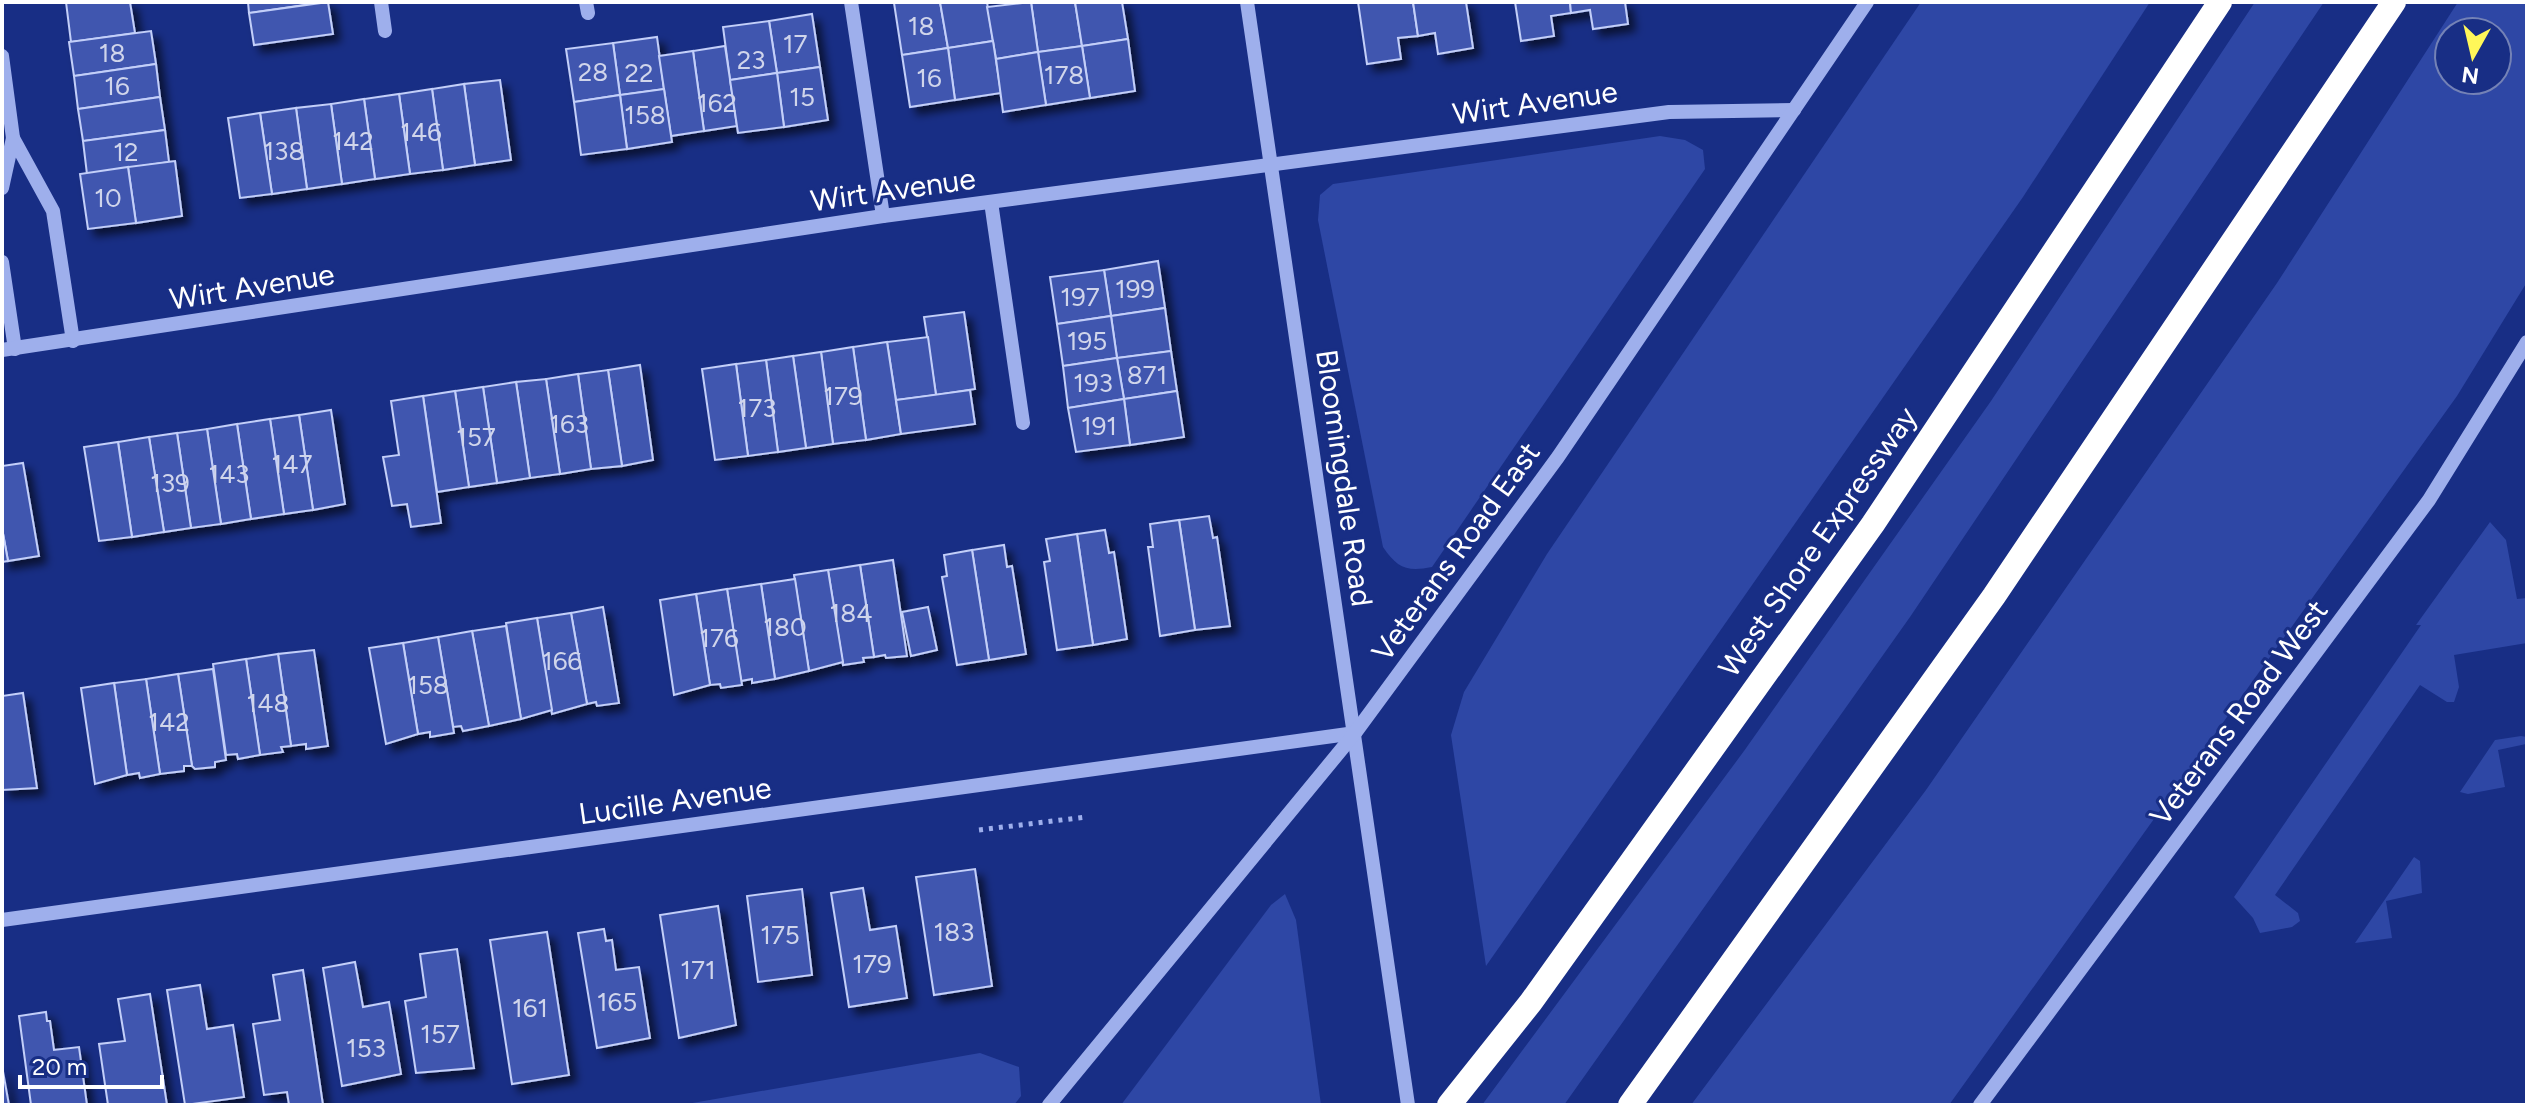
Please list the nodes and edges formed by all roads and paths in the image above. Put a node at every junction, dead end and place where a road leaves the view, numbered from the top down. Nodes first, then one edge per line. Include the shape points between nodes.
1 (381, 2) edge
2 (851, 2) edge
3 (1247, 2) edge
4 (1867, 2) edge
5 (2220, 2) edge
6 (2394, 2) edge
7 (385, 31) dead end
8 (2, 56) edge
9 (4, 83) edge
10 (1794, 110) junction
11 (13, 138) junction
12 (1272, 165) junction
13 (2, 188) edge
14 (991, 202) junction
15 (883, 216) junction
16 (2, 262) edge
17 (73, 341) junction
18 (2527, 342) edge
19 (9, 350) edge
20 (1023, 423) dead end
21 (1355, 733) junction
22 (1086, 817) dead end
23 (979, 830) dead end
24 (2, 920) edge
25 (1049, 1105) edge
26 (1408, 1105) edge
27 (1449, 1105) edge
28 (1630, 1105) edge
29 (1980, 1105) edge

1 - 7 street
2 - 15 street
3 - 12 street, Bloomingdale Road
4 - 10 street, Veterans Road East
5 - 27 highway, West Shore Expressway via 1873,524 1531,1002
6 - 28 highway via 1994,596
8 - 9 street
9 - 11 street
10 - 12 street, Wirt Avenue via 1669,112
10 - 21 street, Veterans Road East via 1558,457
11 - 13 street
11 - 17 street via 53,211
12 - 14 street, Wirt Avenue
12 - 21 street, Bloomingdale Road
14 - 15 street, Wirt Avenue
14 - 20 street
15 - 17 street, Wirt Avenue
16 - 19 street
17 - 19 street, Wirt Avenue
18 - 29 street, Veterans Road West via 2429,500
21 - 24 street, Lucille Avenue
21 - 25 street, Veterans Road East
21 - 26 street, Bloomingdale Road
22 - 23 path

